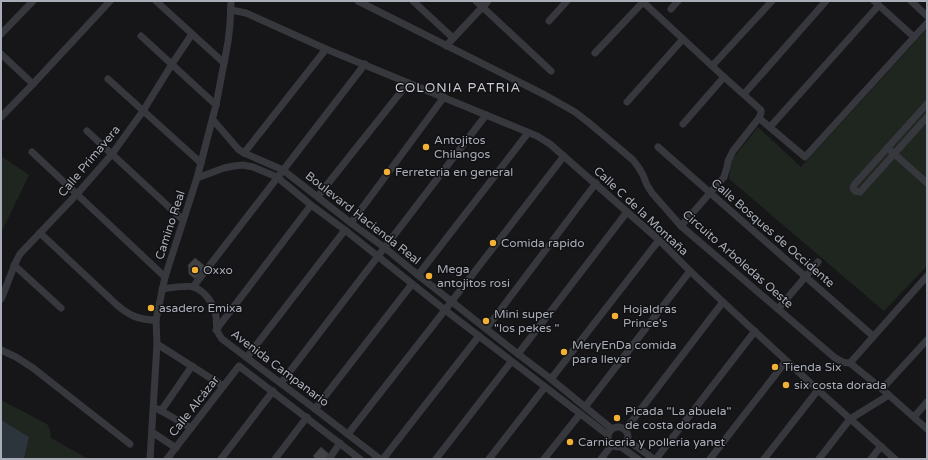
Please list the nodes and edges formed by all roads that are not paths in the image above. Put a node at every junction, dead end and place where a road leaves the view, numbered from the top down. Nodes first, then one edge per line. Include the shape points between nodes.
1 (33, 1) edge
2 (110, 1) edge
3 (156, 1) edge
4 (231, 1) edge
5 (413, 1) edge
6 (476, 1) edge
7 (488, 1) edge
8 (567, 1) edge
9 (642, 1) edge
10 (678, 1) edge
11 (772, 1) edge
12 (826, 1) edge
13 (911, 1) edge
14 (362, 2) edge
15 (876, 3) edge
16 (482, 7) junction
17 (671, 9) dead end
18 (231, 10) junction
19 (927, 16) edge
20 (549, 21) dead end
21 (927, 22) edge
22 (1, 34) edge
23 (192, 34) junction
24 (141, 36) dead end
25 (914, 37) junction
26 (453, 38) junction
27 (683, 39) junction
28 (446, 46) junction
29 (326, 49) junction
30 (595, 53) dead end
31 (1, 54) edge
32 (224, 63) junction
33 (172, 64) junction
34 (365, 64) junction
35 (712, 66) junction
36 (551, 71) dead end
37 (724, 76) junction
38 (108, 79) dead end
39 (408, 83) junction
40 (33, 84) junction
41 (744, 94) junction
42 (444, 97) junction
43 (627, 102) dead end
44 (927, 104) edge
45 (216, 105) junction
46 (143, 111) junction
47 (486, 115) junction
48 (1, 117) edge
49 (927, 117) edge
50 (758, 118) junction
51 (213, 120) junction
52 (683, 124) dead end
53 (770, 127) junction
54 (87, 132) dead end
55 (528, 133) junction
56 (658, 147) dead end
57 (888, 148) junction
58 (32, 152) dead end
59 (244, 153) junction
60 (894, 153) junction
61 (112, 154) junction
62 (564, 156) junction
63 (201, 163) junction
64 (283, 170) junction
65 (277, 177) junction
66 (197, 178) junction
67 (596, 183) junction
68 (927, 183) edge
69 (710, 193) junction
70 (77, 194) junction
71 (318, 196) junction
72 (311, 205) junction
73 (627, 212) junction
74 (183, 220) junction
75 (351, 222) junction
76 (681, 226) junction
77 (345, 230) junction
78 (40, 233) junction
79 (659, 240) junction
80 (385, 248) junction
81 (378, 256) junction
82 (818, 262) dead end
83 (14, 265) junction
84 (690, 271) junction
85 (418, 275) junction
86 (927, 276) edge
87 (165, 277) junction
88 (805, 277) junction
89 (412, 284) junction
90 (193, 287) junction
91 (162, 289) junction
92 (1, 299) edge
93 (451, 302) junction
94 (723, 302) junction
95 (61, 308) dead end
96 (778, 309) junction
97 (445, 310) junction
98 (156, 320) junction
99 (486, 329) junction
100 (216, 330) junction
101 (755, 331) junction
102 (479, 336) junction
103 (873, 336) junction
104 (927, 340) edge
105 (157, 344) junction
106 (1, 350) edge
107 (518, 354) junction
108 (247, 357) junction
109 (786, 361) junction
110 (511, 362) junction
111 (850, 362) junction
112 (192, 366) junction
113 (240, 366) joint
114 (551, 379) junction
115 (280, 383) junction
116 (224, 386) junction
117 (545, 387) junction
118 (882, 389) junction
119 (818, 390) junction
120 (274, 391) junction
121 (889, 395) junction
122 (927, 402) edge
123 (153, 406) junction
124 (586, 407) junction
125 (315, 409) junction
126 (161, 410) junction
127 (580, 414) junction
128 (307, 417) junction
129 (914, 417) junction
130 (850, 419) junction
131 (191, 428) junction
132 (612, 428) junction
133 (927, 429) edge
134 (625, 430) junction
135 (152, 432) junction
136 (348, 434) junction
137 (608, 435) junction
138 (627, 440) junction
139 (340, 443) junction
140 (130, 444) dead end
141 (611, 446) junction
142 (881, 446) junction
143 (621, 447) junction
144 (176, 448) junction
145 (150, 459) edge
146 (167, 459) edge
147 (221, 459) edge
148 (275, 459) edge
149 (328, 459) edge
150 (360, 459) edge
151 (380, 459) edge
152 (383, 459) edge
153 (436, 459) edge
154 (489, 459) edge
155 (544, 459) edge
156 (600, 459) edge
157 (638, 459) edge
158 (655, 459) edge
159 (710, 459) edge
160 (764, 459) edge
161 (819, 459) edge
162 (871, 459) edge
163 (895, 459) edge

1 - 22 street
2 - 40 street
3 - 23 street
4 - 18 street, Camino Real
5 - 26 street
6 - 16 street
7 - 16 street
8 - 20 street
9 - 27 street
9 - 30 street
10 - 17 street
11 - 35 street
12 - 41 street
13 - 19 street
14 - 28 street, Circuito Arboledas Oeste
15 - 25 street
15 - 53 street
16 - 26 street
16 - 36 street
18 - 29 street, Calle C de la Montaña via 246,13
18 - 32 street, Camino Real
21 - 25 street
23 - 32 street
23 - 33 street, Calle Primavera
24 - 33 street
25 - 53 street via 805,157
26 - 28 street
27 - 35 street
27 - 43 street
28 - 76 street, Circuito Arboledas Oeste via 545,95 588,122 633,160 652,193
29 - 34 street, Calle C de la Montaña
29 - 59 street
31 - 40 street
32 - 45 street, Camino Real
33 - 45 street
33 - 46 street, Calle Primavera
34 - 39 street, Calle C de la Montaña
34 - 64 street
35 - 37 street
37 - 41 street
37 - 52 street
38 - 46 street
39 - 42 street, Calle C de la Montaña
39 - 71 street
40 - 48 street
41 - 50 street via 761,110
42 - 47 street, Calle C de la Montaña
42 - 75 street
44 - 57 street
45 - 51 street, Camino Real
46 - 61 street, Calle Primavera
46 - 63 street
47 - 55 street, Calle C de la Montaña
47 - 80 street
49 - 60 street
50 - 53 street
50 - 69 street via 733,151 724,177
51 - 59 street, Boulevard Hacienda Real
51 - 63 street, Camino Real
54 - 61 street
55 - 62 street, Calle C de la Montaña via 550,144
55 - 85 street
56 - 69 street, Calle Bosques de Occidente
57 - 60 street
57 - 60 street via 854,186 855,191 860,192
58 - 70 street
59 - 64 street, Boulevard Hacienda Real
60 - 68 street
61 - 70 street, Calle Primavera
61 - 74 street
62 - 67 street, Calle C de la Montaña
62 - 93 street
63 - 66 street, Camino Real
64 - 65 street
64 - 71 street, Boulevard Hacienda Real
65 - 66 street, Boulevard Hacienda Real via 243,165 224,168
65 - 72 street, Boulevard Hacienda Real
65 - 90 street
66 - 74 street, Camino Real
67 - 73 street, Calle C de la Montaña
67 - 99 street
69 - 76 street
69 - 88 street, Calle Bosques de Occidente
70 - 78 street, Calle Primavera
70 - 87 street
71 - 75 street, Boulevard Hacienda Real
72 - 77 street, Boulevard Hacienda Real
72 - 100 street
73 - 79 street, Calle C de la Montaña
73 - 107 street
74 - 87 street, Camino Real
75 - 80 street, Boulevard Hacienda Real
76 - 96 street, Circuito Arboledas Oeste
77 - 81 street, Boulevard Hacienda Real
77 - 108 street
78 - 83 street, Calle Primavera via 20,254
78 - 98 street via 125,312 144,320
79 - 84 street, Calle C de la Montaña
79 - 114 street
80 - 81 street
80 - 85 street, Boulevard Hacienda Real
81 - 89 street, Boulevard Hacienda Real
81 - 115 street
82 - 88 street
83 - 92 street, Calle Primavera
83 - 95 street
84 - 94 street, Calle C de la Montaña
84 - 124 street
85 - 93 street, Boulevard Hacienda Real
86 - 103 street
87 - 91 street, Camino Real
88 - 96 street
88 - 103 street, Calle Bosques de Occidente
89 - 97 street, Boulevard Hacienda Real
89 - 125 street
90 - 91 street
90 - 100 street, Avenida Campanario via 212,302
91 - 98 street, Camino Real
93 - 97 street
93 - 99 street, Boulevard Hacienda Real
94 - 101 street, Calle C de la Montaña
94 - 134 street
96 - 111 street, Circuito Arboledas Oeste via 834,358 840,362
97 - 102 street, Boulevard Hacienda Real
97 - 136 street
98 - 105 street, Camino Real
99 - 107 street, Boulevard Hacienda Real
100 - 108 street, Avenida Campanario via 222,339
101 - 109 street, Calle C de la Montaña
101 - 158 street
102 - 110 street, Boulevard Hacienda Real
102 - 152 street
103 - 111 street
104 - 118 street
105 - 112 street
105 - 123 street, Camino Real
106 - 140 street via 33,368
107 - 114 street, Boulevard Hacienda Real
108 - 115 street, Avenida Campanario
109 - 119 street, Calle C de la Montaña
109 - 159 street
110 - 117 street, Boulevard Hacienda Real
110 - 153 street
111 - 118 street
112 - 116 street
112 - 126 street
113 - 116 street, Calle Alcázar
113 - 120 street, Avenida Campanario
114 - 124 street, Boulevard Hacienda Real
115 - 125 street, Avenida Campanario
116 - 131 street, Calle Alcázar
117 - 127 street, Boulevard Hacienda Real
117 - 154 street
118 - 121 street
119 - 130 street, Calle C de la Montaña
119 - 160 street
120 - 128 street, Avenida Campanario
120 - 147 street
121 - 129 street
121 - 130 street
122 - 129 street
123 - 126 street
123 - 135 street, Camino Real
124 - 132 street, Boulevard Hacienda Real
125 - 136 street, Avenida Campanario
126 - 131 street
127 - 137 street, Boulevard Hacienda Real
127 - 155 street
128 - 139 street, Avenida Campanario
128 - 148 street
129 - 133 street
130 - 142 street, Calle C de la Montaña
130 - 161 street
131 - 144 street, Calle Alcázar
132 - 134 street
132 - 137 street
134 - 138 street via 628,434
135 - 144 street
135 - 145 street, Camino Real
136 - 151 street, Avenida Campanario
137 - 141 street via 607,439
138 - 143 street
138 - 158 street
139 - 149 street
139 - 150 street, Avenida Campanario
141 - 143 street
141 - 156 street
142 - 162 street
142 - 163 street, Calle C de la Montaña
143 - 157 street
144 - 146 street, Calle Alcázar

